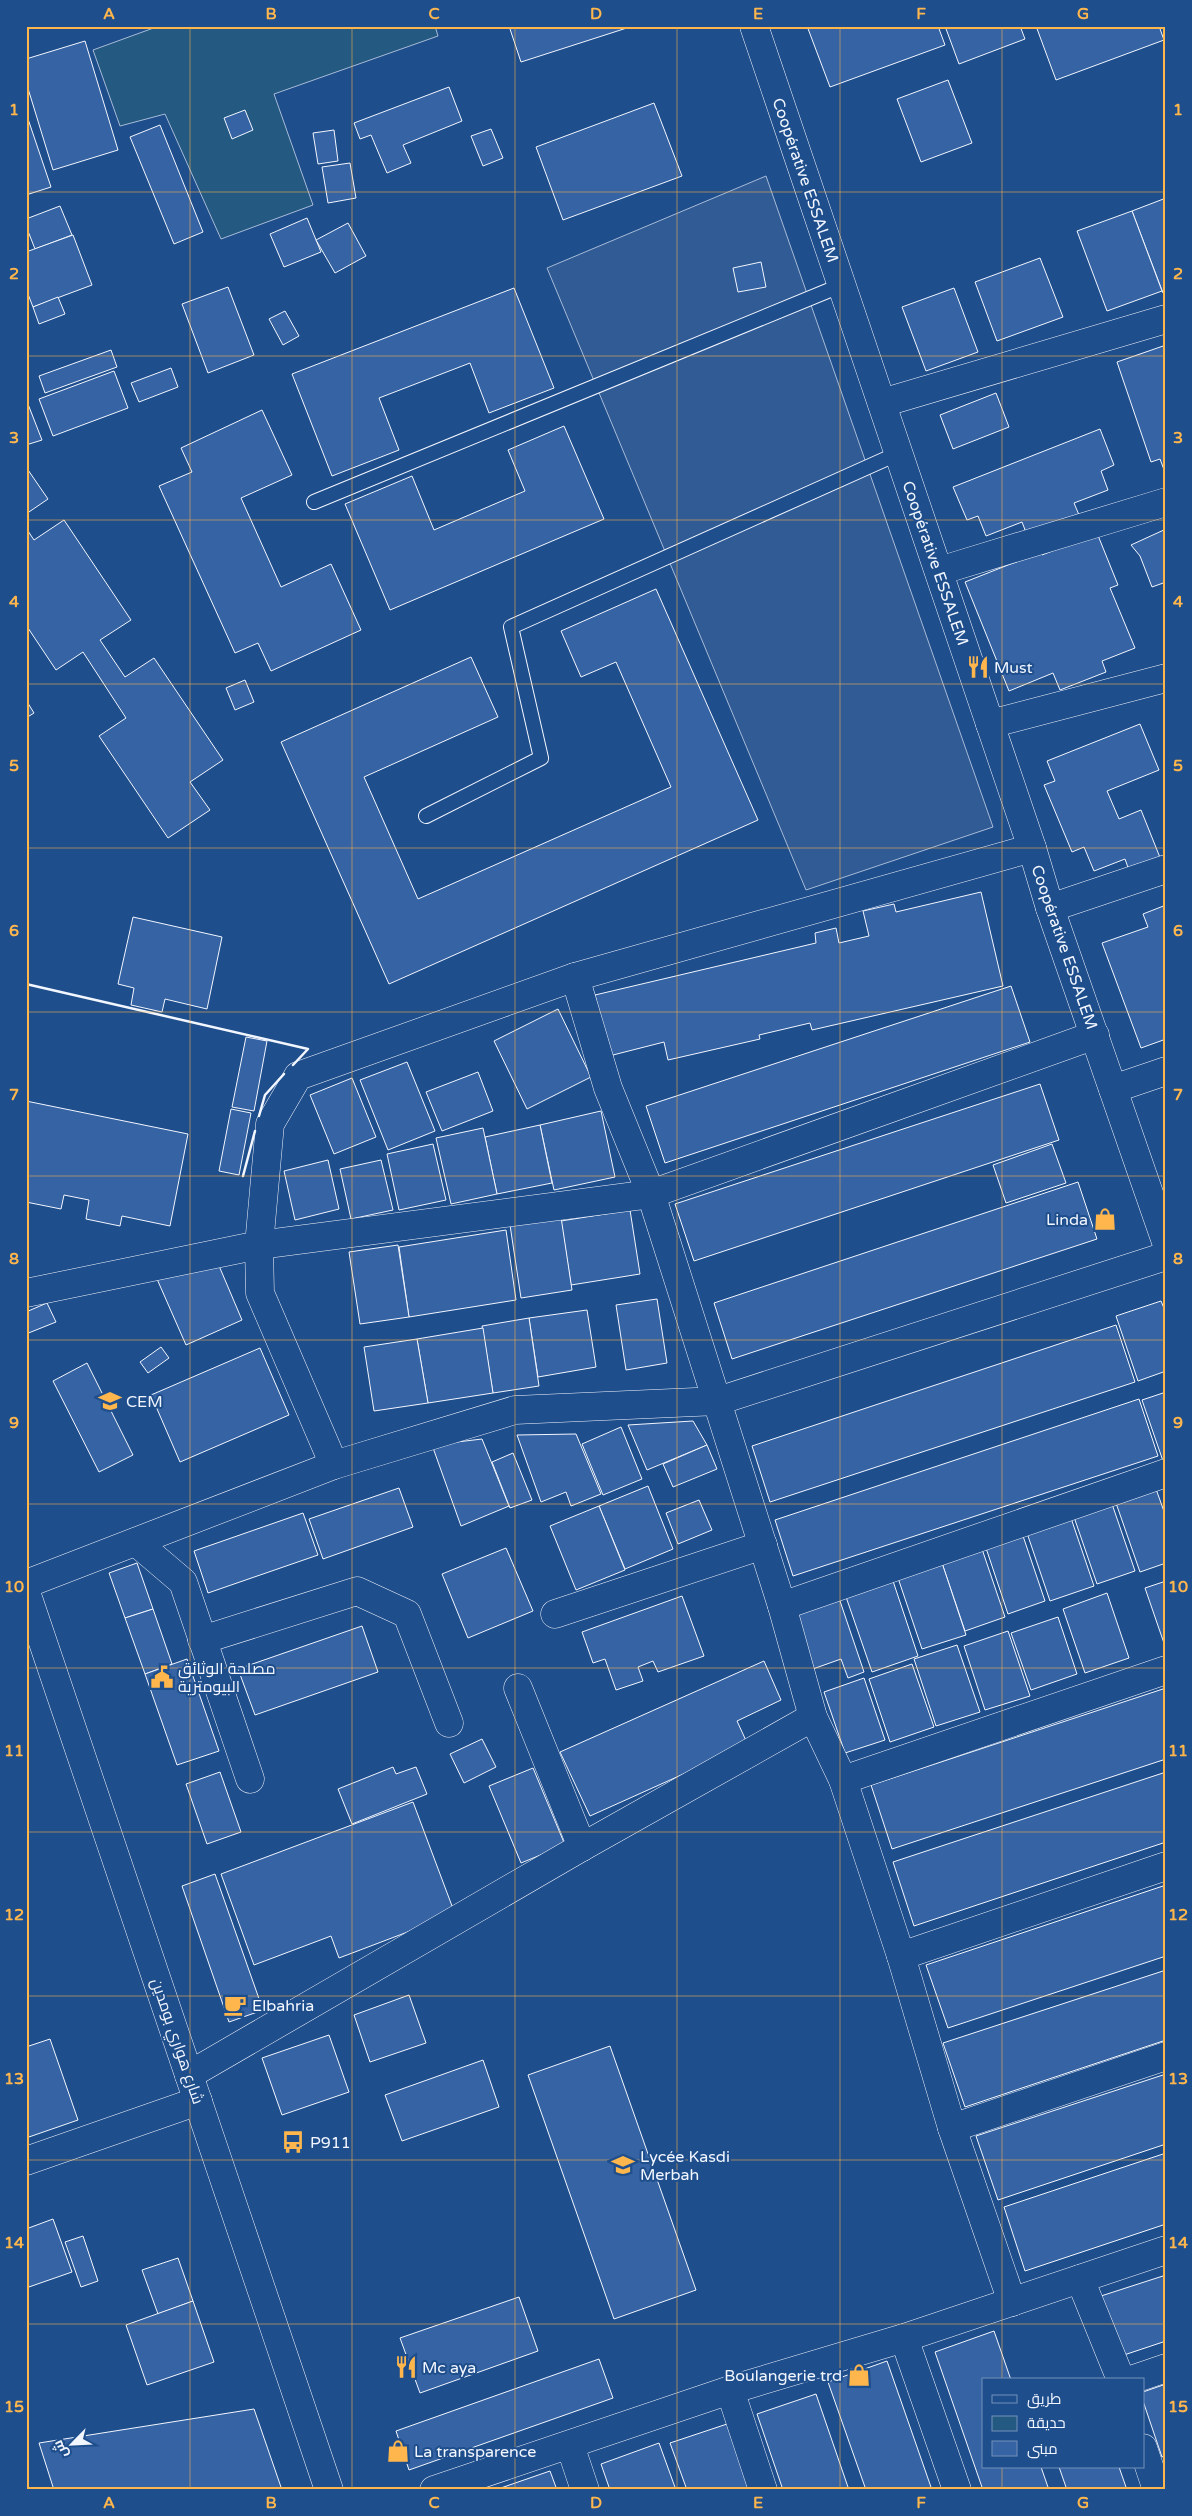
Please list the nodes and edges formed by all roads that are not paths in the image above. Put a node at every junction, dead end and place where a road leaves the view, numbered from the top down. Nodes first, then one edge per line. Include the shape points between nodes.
1 (754, 26) edge
2 (842, 285) junction
3 (1166, 319) edge
4 (882, 403) junction
5 (899, 453) junction
6 (314, 502) dead end
7 (1166, 502) edge
8 (939, 572) junction
9 (1166, 678) edge
10 (990, 724) junction
11 (426, 816) dead end
12 (1032, 848) junction
13 (1166, 869) edge
14 (1050, 908) junction
15 (575, 977) junction
16 (1096, 1035) junction
17 (1166, 1071) edge
18 (1113, 1089) junction
19 (651, 1194) junction
20 (1166, 1242) edge
21 (259, 1245) junction
22 (1166, 1256) edge
23 (26, 1293) edge
24 (718, 1401) junction
25 (334, 1466) junction
26 (1166, 1473) edge
27 (136, 1542) junction
28 (763, 1545) junction
29 (26, 1584) edge
30 (26, 1592) edge
31 (782, 1606) junction
32 (555, 1614) dead end
33 (202, 1640) junction
34 (1166, 1670) edge
35 (518, 1688) dead end
36 (813, 1717) junction
37 (449, 1723) dead end
38 (250, 1779) dead end
39 (843, 1780) junction
40 (582, 1847) junction
41 (1166, 1866) edge
42 (901, 1956) junction
43 (1166, 2056) edge
44 (189, 2075) junction
45 (198, 2101) junction
46 (952, 2128) junction
47 (26, 2161) edge
48 (1166, 2250) edge
49 (1080, 2279) junction
50 (1012, 2302) junction
51 (904, 2338) junction
52 (1166, 2368) edge
53 (1120, 2378) edge
54 (1137, 2378) edge
55 (730, 2390) junction
56 (570, 2445) junction
57 (1144, 2451) edge
58 (329, 2490) edge
59 (434, 2490) edge
60 (586, 2490) edge
61 (763, 2490) edge
62 (957, 2490) edge
63 (1157, 2490) edge

1 - 2 street, Coopérative ESSALEM
2 - 4 street, Coopérative ESSALEM
2 - 6 lane
3 - 4 street
4 - 5 street, Coopérative ESSALEM
5 - 8 street, Coopérative ESSALEM
5 - 11 lane via 511,627 541,758
7 - 8 street
8 - 10 street, Coopérative ESSALEM
9 - 10 street
10 - 12 street, Coopérative ESSALEM
12 - 14 street, Coopérative ESSALEM
12 - 15 street
13 - 14 street
14 - 16 street, Coopérative ESSALEM
15 - 19 street via 608,1088
15 - 21 street via 298,1076 270,1124
16 - 18 street, Coopérative ESSALEM
16 - 19 street
17 - 18 street
18 - 20 street, Coopérative ESSALEM
19 - 21 street
19 - 24 street
21 - 23 street
21 - 25 street via 260,1293
22 - 24 street
24 - 25 street via 515,1410
24 - 28 street
25 - 27 street
26 - 31 street
27 - 29 street
27 - 33 street via 183,1582
28 - 31 street
28 - 32 street
30 - 44 street, شارع هواري بومدين
31 - 36 street
33 - 37 street via 357,1591 407,1614
33 - 38 street
34 - 39 street
35 - 40 street
36 - 39 street
36 - 40 street
39 - 42 street
40 - 44 street
41 - 42 street
42 - 46 street
43 - 46 street
44 - 45 street, شارع هواري بومدين
45 - 47 street
45 - 58 street, شارع هواري بومدين
46 - 50 street
48 - 49 street
49 - 50 street
49 - 53 street
50 - 51 street
51 - 55 street
51 - 62 street
52 - 54 street
55 - 56 street
55 - 61 street
56 - 59 street
56 - 60 street
57 - 63 street

